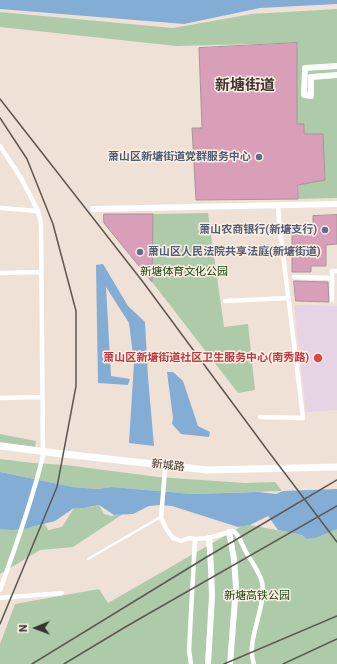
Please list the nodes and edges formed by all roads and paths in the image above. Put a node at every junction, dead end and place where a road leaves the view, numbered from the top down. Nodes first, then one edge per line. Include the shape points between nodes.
1 (337, 66) edge
2 (337, 75) edge
3 (0, 146) edge
4 (337, 204) edge
5 (278, 206) junction
6 (0, 208) edge
7 (93, 209) dead end
8 (38, 211) junction
9 (337, 271) edge
10 (41, 272) junction
11 (0, 273) edge
12 (294, 277) dead end
13 (332, 278) junction
14 (288, 298) junction
15 (332, 300) dead end
16 (225, 301) dead end
17 (42, 397) junction
18 (0, 398) edge
19 (260, 418) dead end
20 (0, 446) edge
21 (0, 450) edge
22 (43, 454) junction
23 (337, 467) edge
24 (165, 470) junction
25 (337, 471) edge
26 (161, 518) junction
27 (229, 532) junction
28 (209, 538) junction
29 (195, 539) junction
30 (88, 559) dead end
31 (0, 590) edge
32 (62, 593) dead end
33 (0, 598) edge
34 (192, 664) edge
35 (208, 664) edge
36 (230, 664) edge
37 (254, 664) edge

1 - 2 street via 305,68 304,95 311,96 311,78
3 - 8 street
4 - 5 street
5 - 7 street
5 - 14 street
6 - 8 street
8 - 10 street via 41,223
9 - 13 street via 332,271
10 - 11 street
10 - 17 street
12 - 13 street
13 - 15 street
14 - 16 street
14 - 19 street via 303,418
17 - 18 street
17 - 22 street
20 - 22 main road, 新城路
21 - 22 main road, 新城路
22 - 23 main road, 新城路 via 207,470
22 - 24 main road, 新城路
22 - 31 street
24 - 25 main road, 新城路 via 207,474
24 - 26 street
26 - 29 street via 173,538 181,541
26 - 30 lane
27 - 28 street
27 - 36 street via 236,587
27 - 37 street via 237,533 262,582 263,590 252,645
28 - 29 street
28 - 35 street via 212,596
29 - 34 street via 189,650
32 - 33 street

